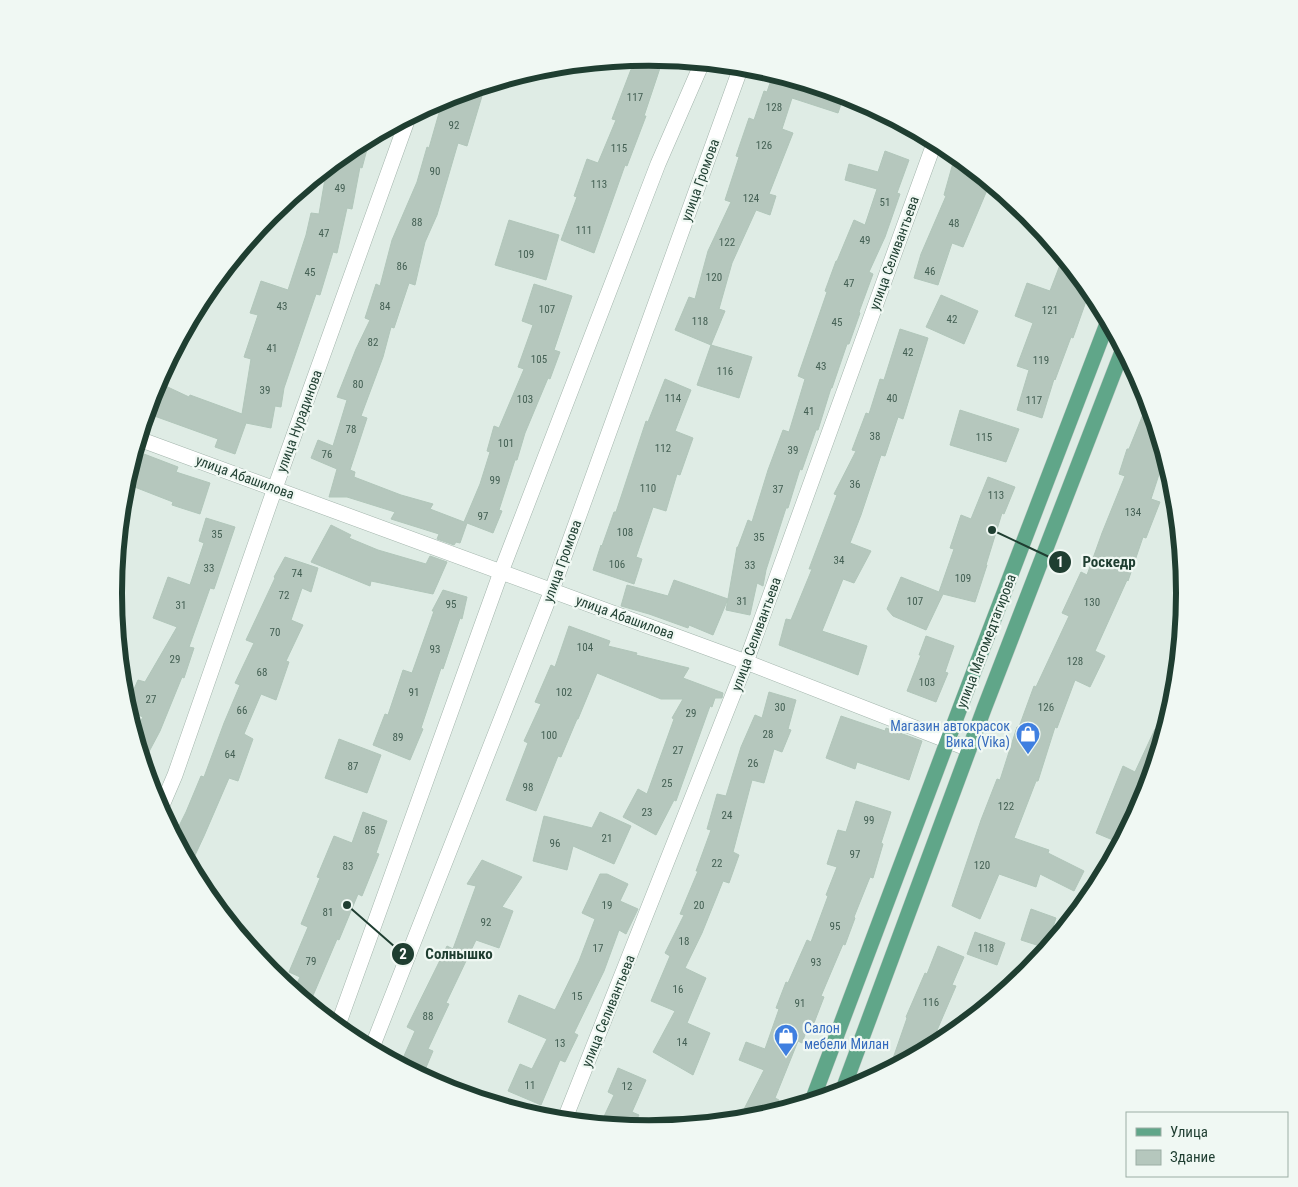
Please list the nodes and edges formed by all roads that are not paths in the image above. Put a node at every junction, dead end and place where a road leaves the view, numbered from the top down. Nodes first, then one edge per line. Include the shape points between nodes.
1 (699, 69) edge
2 (737, 74) edge
3 (405, 127) edge
4 (932, 149) edge
5 (1105, 329) edge
6 (1120, 356) edge
7 (145, 441) edge
8 (275, 488) junction
9 (501, 572) junction
10 (552, 590) junction
11 (746, 662) junction
12 (948, 740) junction
13 (969, 749) junction
14 (164, 800) edge
15 (340, 1020) edge
16 (374, 1043) edge
17 (845, 1083) edge
18 (815, 1094) edge
19 (567, 1114) edge

1 - 9 street via 658,164
2 - 10 street, улица Громова
3 - 8 street, улица Нурадинова
4 - 11 street, улица Селивантьева
5 - 12 main road, улица Магомедтагирова
6 - 13 main road, улица Магомедтагирова
7 - 8 street, улица Абашилова
8 - 9 street, улица Абашилова
8 - 14 street, улица Нурадинова
9 - 10 street, улица Абашилова
9 - 15 street
10 - 11 street, улица Абашилова
10 - 16 street, улица Громова
11 - 12 street, улица Абашилова
11 - 19 street, улица Селивантьева
12 - 13 street, улица Абашилова
12 - 18 main road, улица Магомедтагирова
13 - 17 main road, улица Магомедтагирова

